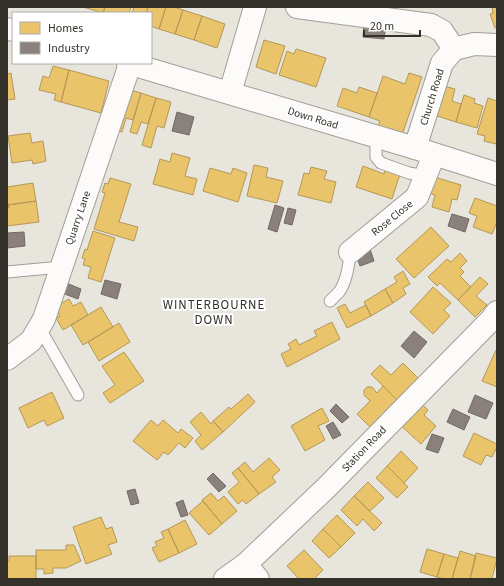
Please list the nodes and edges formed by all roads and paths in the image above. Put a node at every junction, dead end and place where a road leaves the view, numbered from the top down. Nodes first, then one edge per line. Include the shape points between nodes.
1 (255, 7) edge
2 (297, 7) edge
3 (497, 45) edge
4 (454, 49) junction
5 (129, 64) edge
6 (132, 64) edge
7 (230, 93) junction
8 (376, 137) junction
9 (425, 151) junction
10 (497, 174) edge
11 (425, 176) junction
12 (350, 252) joint
13 (61, 267) junction
14 (7, 272) edge
15 (330, 301) dead end
16 (495, 319) edge
17 (39, 327) junction
18 (7, 359) edge
19 (78, 395) dead end
20 (252, 572) edge
21 (225, 579) edge

1 - 7 street
2 - 4 street via 431,25 442,31
3 - 4 street via 474,44
4 - 9 street, Church Road via 442,63
5 - 13 street, Quarry Lane
6 - 7 street, Down Road
7 - 8 street, Down Road
8 - 9 street, Down Road
8 - 11 lane via 376,157 381,163
9 - 10 street, Down Road
9 - 11 street, Rose Close
11 - 12 street, Rose Close via 417,197
12 - 15 lane via 345,281
13 - 14 lane
13 - 17 street, Quarry Lane
16 - 20 street, Station Road via 327,487
17 - 18 street, Quarry Lane via 31,341
17 - 19 lane
20 - 21 street, Station Road

